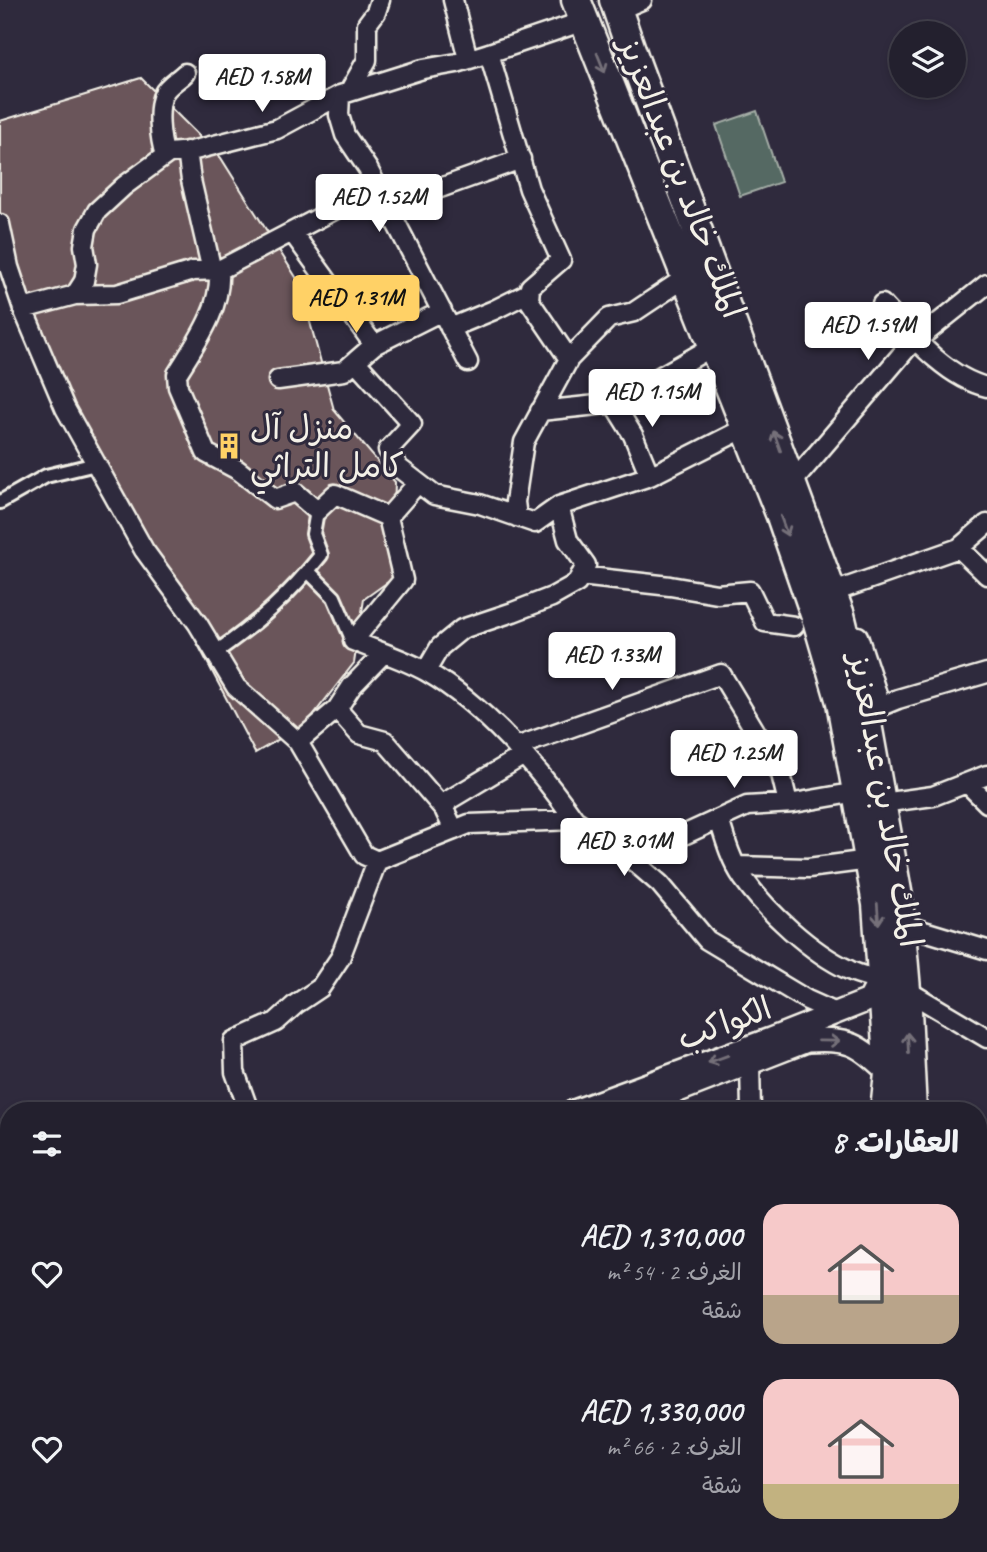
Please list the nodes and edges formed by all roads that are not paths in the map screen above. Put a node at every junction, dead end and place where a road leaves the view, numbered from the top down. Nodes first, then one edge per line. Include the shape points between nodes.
1 (380, 0) edge
2 (453, 0) edge
3 (625, 3) edge
4 (580, 10) edge
5 (489, 53) junction
6 (468, 59) junction
7 (185, 73) dead end
8 (344, 94) junction
9 (187, 151) junction
10 (165, 155) junction
11 (521, 159) junction
12 (387, 207) junction
13 (0, 224) edge
14 (292, 233) junction
15 (216, 271) junction
16 (685, 278) junction
17 (987, 284) edge
18 (528, 293) junction
19 (75, 295) junction
20 (882, 304) dead end
21 (23, 309) junction
22 (446, 320) junction
23 (916, 341) junction
24 (374, 345) junction
25 (712, 347) junction
26 (569, 359) junction
27 (356, 362) junction
28 (468, 362) dead end
29 (278, 380) dead end
30 (987, 387) edge
31 (612, 401) junction
32 (541, 411) junction
33 (745, 428) junction
34 (96, 464) junction
35 (650, 476) junction
36 (792, 483) junction
37 (418, 484) junction
38 (0, 502) edge
39 (559, 506) junction
40 (317, 511) junction
41 (388, 517) junction
42 (517, 517) junction
43 (987, 524) edge
44 (808, 526) junction
45 (958, 548) junction
46 (308, 571) junction
47 (987, 575) edge
48 (580, 576) junction
49 (842, 589) junction
50 (794, 626) dead end
51 (353, 641) junction
52 (216, 652) junction
53 (384, 653) junction
54 (426, 671) junction
55 (987, 673) edge
56 (337, 709) junction
57 (874, 715) junction
58 (298, 742) junction
59 (520, 751) junction
60 (987, 775) edge
61 (967, 783) junction
62 (870, 798) junction
63 (788, 803) junction
64 (987, 803) edge
65 (444, 809) junction
66 (719, 819) junction
67 (575, 820) junction
68 (454, 830) junction
69 (631, 859) junction
70 (870, 860) junction
71 (377, 861) junction
72 (737, 866) junction
73 (901, 924) junction
74 (987, 950) edge
75 (881, 977) junction
76 (906, 990) junction
77 (836, 1013) junction
78 (987, 1038) edge
79 (750, 1063) junction
80 (889, 1073) junction
81 (246, 1102) edge
82 (598, 1102) edge
83 (652, 1102) edge
84 (751, 1102) edge
85 (886, 1102) edge
86 (912, 1102) edge

1 - 8 street via 368,24 367,60
2 - 6 street
36 -> 3 highway, الملك خالد بن عبدالعزيز via 636,64
4 - 5 street
4 -> 16 highway, الملك خالد بن عبدالعزيز
5 - 6 street
5 - 11 street
6 - 8 street
7 - 10 street via 164,93 160,140
8 - 9 street via 277,129
8 - 12 street via 339,114 345,135
9 - 10 street
9 - 15 street
10 - 19 street via 97,211 87,229 84,281
11 - 12 street
11 - 18 street via 561,260
12 - 14 street via 361,196
12 - 22 street
13 - 21 street
14 - 15 street
14 - 24 street
15 - 19 street via 193,271 117,294
15 - 40 street via 220,281 216,305 177,374 178,387 206,453 238,470 275,499 295,492
16 - 25 highway, الملك خالد بن عبدالعزيز
16 - 26 street via 634,312 609,318
17 - 23 street
18 - 22 street via 494,310
18 - 26 street
19 - 21 street
20 - 23 street
21 - 34 street via 65,408
22 - 24 street
22 - 28 street
23 - 30 street via 965,380
23 - 36 street
24 - 27 street
25 - 31 street
25 - 33 highway, الملك خالد بن عبدالعزيز
26 - 32 street
27 - 29 street via 344,371
27 - 37 street via 412,424 388,450 399,468
31 - 32 street
31 - 35 street
32 - 42 street via 524,442
33 - 35 street
33 -> 62 highway, الملك خالد بن عبدالعزيز via 818,623
34 - 38 street via 46,476
34 - 52 street via 144,550
35 - 39 street
36 - 44 highway, الملك خالد بن عبدالعزيز
37 - 41 street
37 - 42 street via 434,495
39 - 42 street via 535,523
39 - 48 street via 568,540 586,565
40 - 41 street via 335,494
40 - 46 street via 313,534 321,555
41 - 51 street via 403,580
43 - 45 street
44 - 49 street via 833,564
44 - 57 highway, الملك خالد بن عبدالعزيز
45 - 47 street
45 - 49 street
46 - 51 street via 334,597
46 - 52 street via 279,603
48 - 50 street via 717,594 750,591 765,622
48 - 54 street via 578,583 552,597 462,629 439,646
49 - 57 street
51 - 53 street
52 - 58 street via 236,687
53 - 54 street
53 - 56 street
54 - 59 street via 456,691
55 - 57 street
56 - 58 street
56 - 65 street via 359,734 385,741
57 - 62 highway, الملك خالد بن عبدالعزيز
58 - 71 street via 364,855
59 - 63 street via 721,674 781,774
59 - 65 street via 449,800
59 - 67 street
60 - 61 street
61 - 62 street via 933,796
61 - 64 street
62 - 63 street
62 - 70 highway, الملك خالد بن عبدالعزيز
62 - 73 highway, الملك خالد بن عبدالعزيز
63 - 66 street via 747,806
65 - 68 street
66 - 69 street
66 - 72 street
67 - 68 street via 470,824
67 - 69 street
68 - 71 street
69 - 77 street via 660,884 707,940
70 - 72 street via 808,868
70 -> 75 highway, الملك خالد بن عبدالعزيز
71 - 81 street via 340,958 320,988 276,1022 233,1041 235,1072
72 - 75 street via 767,905 811,947 849,970
73 - 74 street
73 - 76 highway, الملك خالد بن عبدالعزيز
75 - 77 street, الكواكب via 869,1000
75 - 80 highway, الملك خالد بن عبدالعزيز
76 - 78 street
86 -> 76 highway, الملك خالد بن عبدالعزيز
77 -> 82 street, الكواكب
79 -> 80 street, الكواكب via 807,1041 836,1039 862,1049
79 - 83 street, الكواكب
79 - 84 street
80 - 85 highway, الملك خالد بن عبدالعزيز

